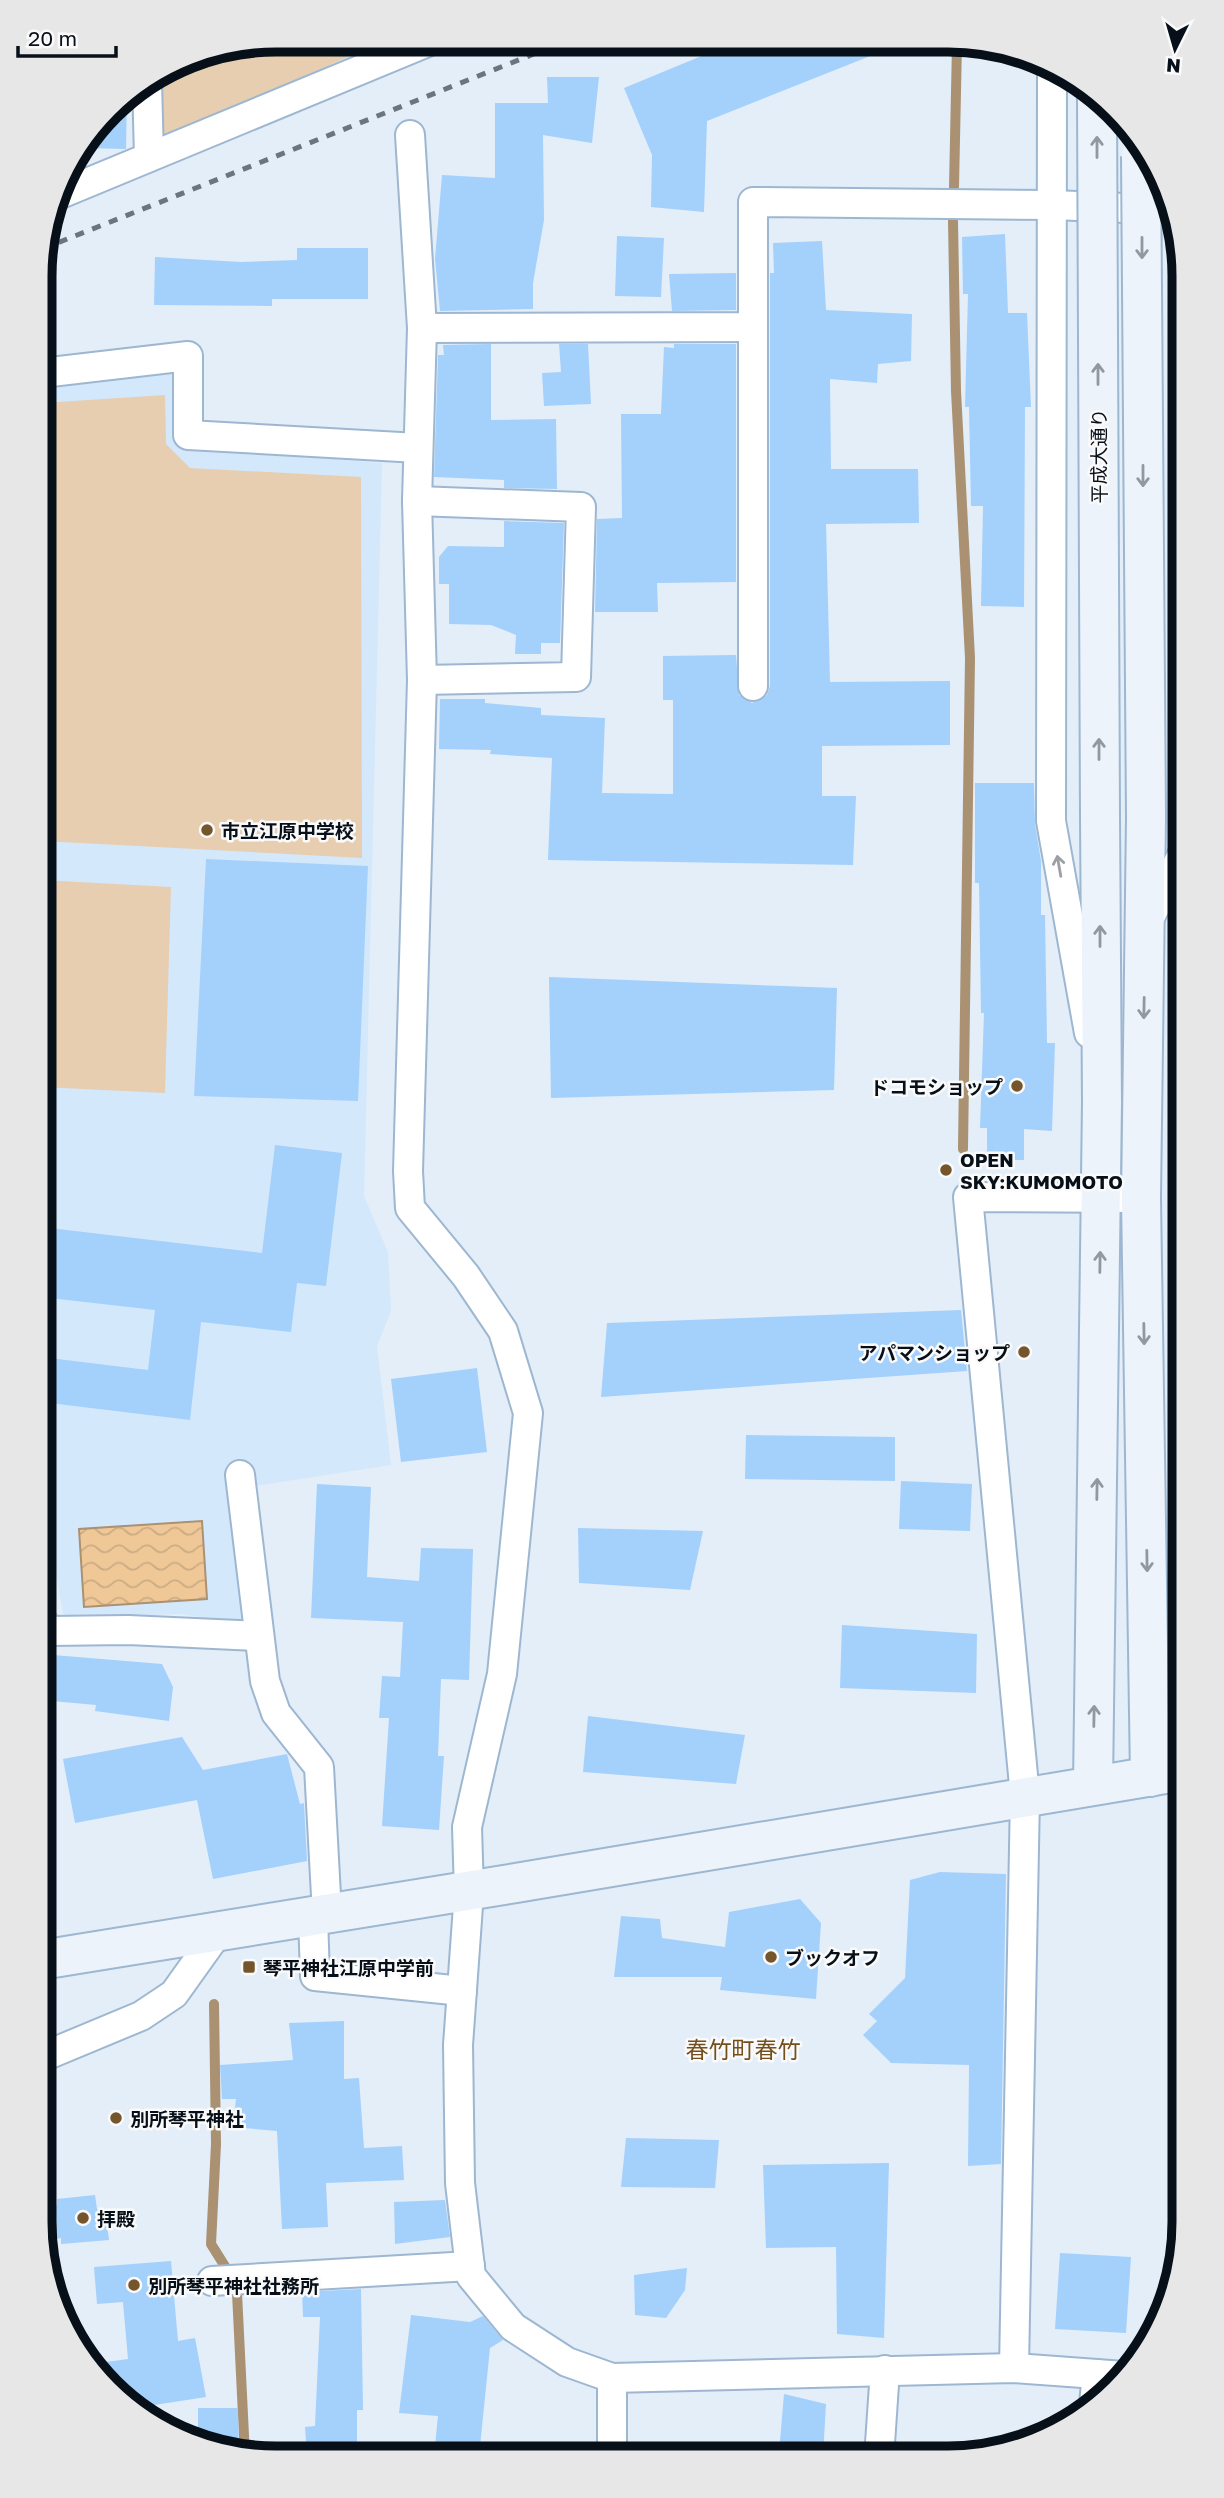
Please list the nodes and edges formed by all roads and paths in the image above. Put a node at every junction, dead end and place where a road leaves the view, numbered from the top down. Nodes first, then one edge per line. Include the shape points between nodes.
1 (405, 52) edge
2 (1052, 79) edge
3 (147, 94) edge
4 (1097, 110) edge
5 (410, 135) dead end
6 (149, 157) junction
7 (1141, 165) edge
8 (71, 190) edge
9 (1053, 205) junction
10 (1161, 210) edge
11 (753, 327) junction
12 (422, 328) junction
13 (53, 372) edge
14 (418, 448) junction
15 (417, 501) junction
16 (422, 680) junction
17 (753, 686) dead end
18 (1172, 875) edge
19 (1146, 925) junction
20 (1102, 1102) junction
21 (1101, 1198) junction
22 (1142, 1198) junction
23 (240, 1475) dead end
24 (52, 1631) edge
25 (259, 1636) junction
26 (1167, 1774) edge
27 (1093, 1785) junction
28 (1025, 1796) junction
29 (468, 1892) junction
30 (320, 1915) junction
31 (219, 1931) junction
32 (52, 1957) edge
33 (462, 1990) junction
34 (52, 2053) edge
35 (470, 2266) junction
36 (212, 2281) dead end
37 (1014, 2368) junction
38 (885, 2370) junction
39 (1111, 2375) edge
40 (612, 2378) junction
41 (612, 2446) edge
42 (880, 2446) edge

1 - 6 street
2 - 9 street
3 - 6 street
20 -> 4 street, 平成大通り, bridge
5 - 12 street
6 - 8 street
7 -> 19 street, bridge
9 - 10 street
9 - 11 street via 753,202
20 -> 9 street via 1051,821
11 - 12 street
11 - 17 street
12 - 14 street
13 - 14 street via 188,356 188,435
14 - 15 street
15 - 16 street
15 - 16 street via 581,507 576,677
16 - 29 street via 410,1208 466,1276 503,1331 528,1413 502,1674 467,1827
18 - 19 street
19 -> 22 street
20 - 21 street, 平成大通り
21 - 22 street
27 -> 21 street, 平成大通り
21 - 28 street via 968,1197
22 -> 26 street
23 - 25 street
24 - 25 street
25 - 30 street via 265,1681 276,1713 319,1766
26 - 27 street
27 - 28 street
28 - 29 street
28 - 37 street
29 - 30 street
29 - 33 street
30 - 31 street
30 - 33 street via 315,1976
31 - 32 street
31 - 34 street via 174,1994 141,2016
33 - 35 street via 460,2183
35 - 36 street
35 - 40 street via 471,2276 513,2327 567,2362
37 - 38 street
37 - 39 street
38 - 40 street
38 - 42 street
40 - 41 street

